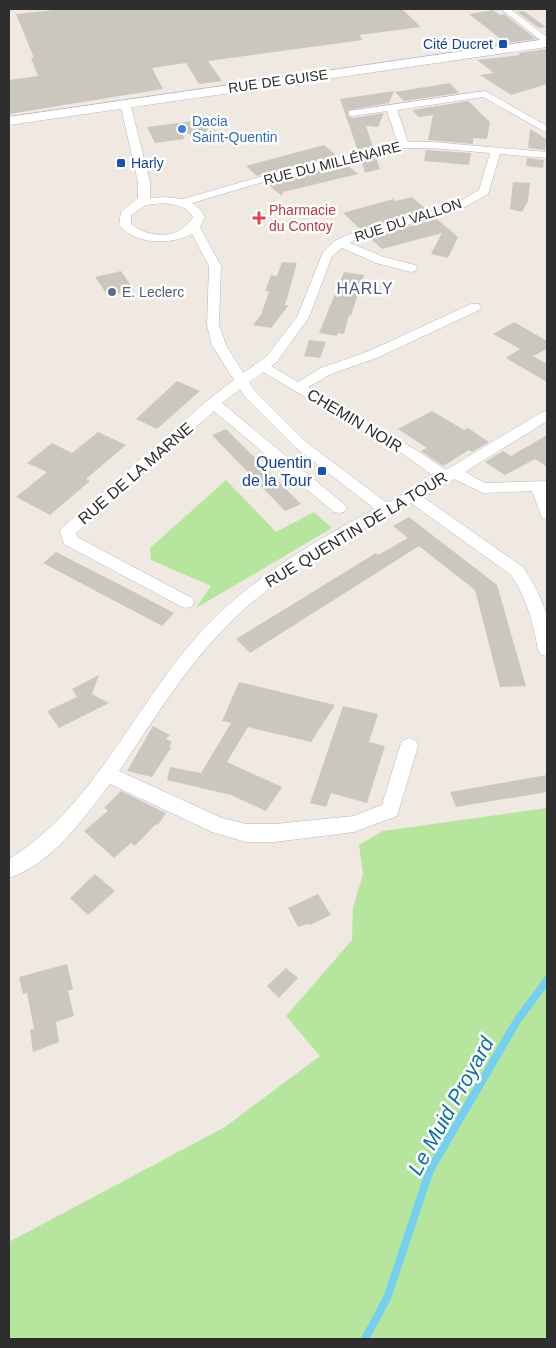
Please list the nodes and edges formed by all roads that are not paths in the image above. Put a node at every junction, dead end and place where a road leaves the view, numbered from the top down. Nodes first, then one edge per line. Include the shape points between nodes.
1 (505, 9) edge
2 (547, 42) edge
3 (125, 103) junction
4 (391, 108) junction
5 (353, 113) dead end
6 (9, 121) edge
7 (547, 130) edge
8 (404, 145) junction
9 (496, 150) junction
10 (547, 155) edge
11 (144, 182) junction
12 (208, 197) junction
13 (164, 200) junction
14 (183, 202) junction
15 (136, 206) junction
16 (198, 214) junction
17 (194, 227) junction
18 (172, 237) junction
19 (340, 243) junction
20 (209, 253) junction
21 (411, 268) dead end
22 (475, 307) dead end
23 (263, 367) junction
24 (242, 382) junction
25 (299, 387) junction
26 (213, 403) junction
27 (547, 415) edge
28 (448, 474) junction
29 (543, 486) edge
30 (412, 496) junction
31 (339, 508) dead end
32 (386, 509) junction
33 (547, 514) edge
34 (186, 602) dead end
35 (544, 624) edge
36 (547, 650) edge
37 (409, 746) dead end
38 (108, 774) junction
39 (9, 869) edge

1 - 2 street
2 - 3 main road, RUE DE GUISE
3 - 6 main road, RUE DE GUISE
3 - 11 street
4 - 5 street
4 - 7 street via 485,94
4 - 8 street
8 - 9 street, RUE DU MILLÉNAIRE via 432,144
8 - 12 street, RUE DU MILLÉNAIRE via 260,180
9 - 10 street, RUE DU MILLÉNAIRE
9 - 19 street, RUE DU VALLON via 484,192 454,208 354,236
11 - 13 street
11 - 15 street via 144,199
12 - 14 street, RUE DU MILLÉNAIRE
12 - 16 street
13 - 14 street, RUE DU MILLÉNAIRE
13 - 15 street, RUE DU MILLÉNAIRE
14 - 16 street
15 - 18 street via 124,219 129,230 145,236
16 - 17 street
17 - 18 street
17 - 20 street
18 - 20 street via 188,241
19 - 21 street via 380,260
19 - 23 street, RUE DU VALLON via 327,255 303,317 281,349
20 - 24 street via 216,274 213,325 219,345
22 - 25 street via 400,343 326,371
23 - 24 street, RUE DU VALLON
23 - 25 street, CHEMIN NOIR
24 - 26 street, RUE DE LA MARNE
24 - 32 street via 301,445
25 - 28 street, CHEMIN NOIR
26 - 31 street
26 - 34 street, RUE DE LA MARNE via 68,532 70,540
27 - 28 street, RUE QUENTIN DE LA TOUR
28 - 29 street, CHEMIN NOIR via 483,488
28 - 30 street, RUE QUENTIN DE LA TOUR
29 - 33 street
30 - 32 street, RUE QUENTIN DE LA TOUR
30 - 35 street via 516,571 529,587
32 - 38 street, RUE QUENTIN DE LA TOUR via 262,585 216,625 176,672
35 - 36 street
37 - 38 street via 390,810 354,824 275,833 246,833 219,826
38 - 39 street, RUE QUENTIN DE LA TOUR via 44,846

